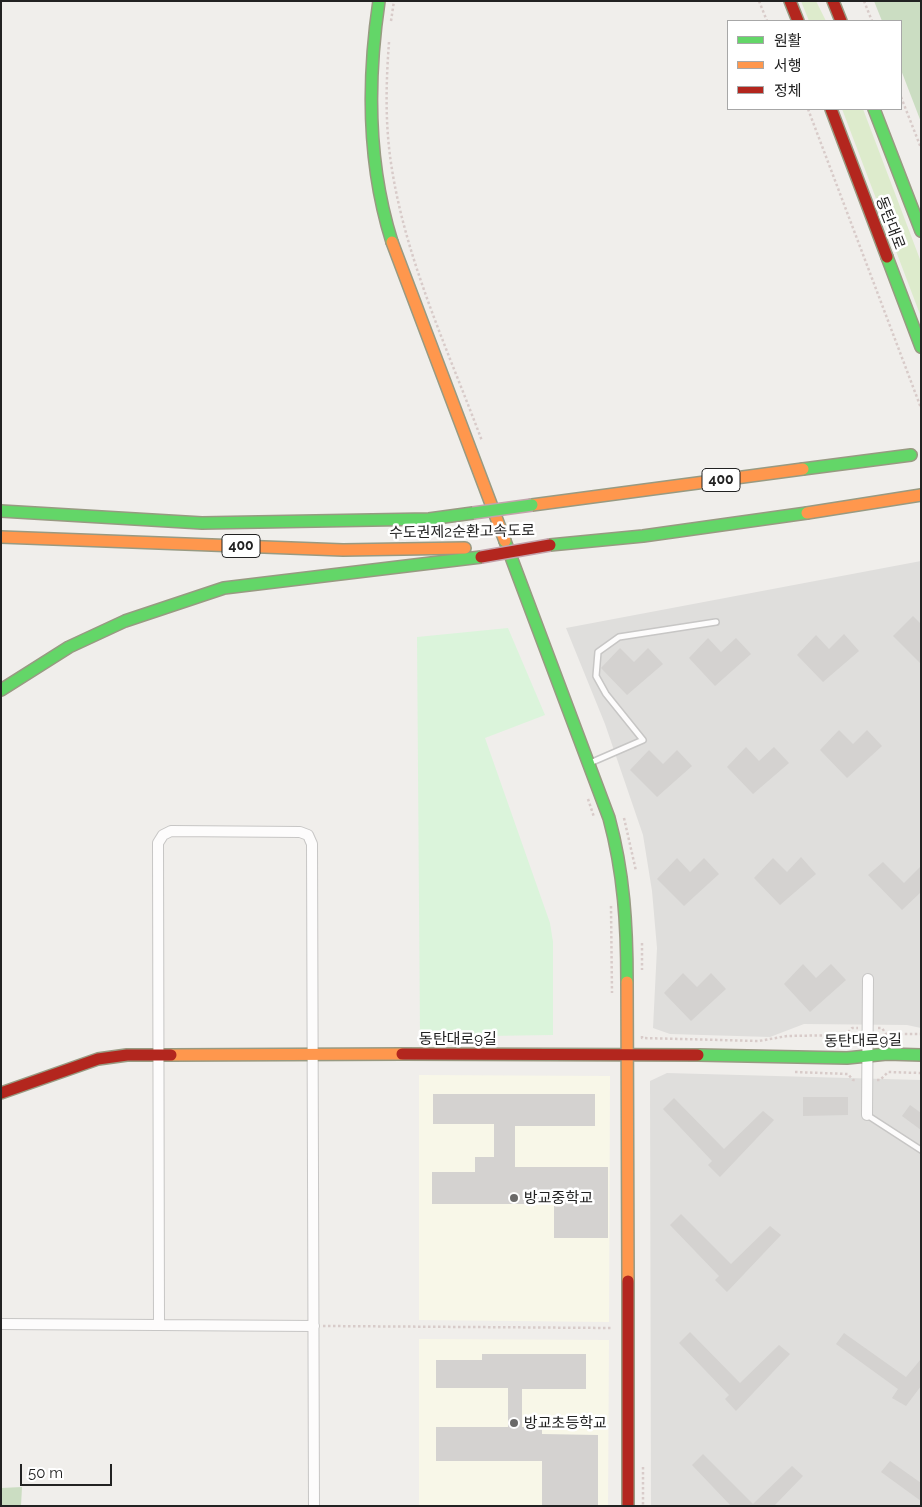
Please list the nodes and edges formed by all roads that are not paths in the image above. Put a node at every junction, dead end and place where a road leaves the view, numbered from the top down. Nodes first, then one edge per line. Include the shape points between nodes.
1 (378, 1) edge
2 (790, 1) edge
3 (833, 1) edge
4 (798, 20) edge
5 (841, 20) edge
6 (831, 110) edge
7 (874, 110) edge
8 (921, 231) edge
9 (921, 347) edge
10 (911, 455) dead end
11 (921, 495) edge
12 (1, 511) edge
13 (1, 537) edge
14 (481, 553) junction
15 (716, 622) dead end
16 (1, 690) edge
17 (590, 763) junction
18 (868, 979) dead end
19 (628, 1053) junction
20 (159, 1055) junction
21 (313, 1055) junction
22 (921, 1055) edge
23 (867, 1057) junction
24 (1, 1093) edge
25 (867, 1115) joint
26 (921, 1150) edge
27 (1, 1324) edge
28 (160, 1325) junction
29 (314, 1326) junction
30 (314, 1506) edge
31 (628, 1506) edge

1 - 17 main road via 371,76 371,122 387,225 405,281
2 - 4 main road
3 - 5 main road
6 - 9 main road, 동탄대로
7 - 8 main road, 동탄대로
10 - 12 main road, 수도권제2순환고속도로 / 400, bridge via 429,519 202,523
11 - 14 main road, 수도권제2순환고속도로, bridge via 585,543
13 - 14 main road, 수도권제2순환고속도로 / 400
14 - 16 main road via 224,588 126,621 70,647
15 - 17 lane via 619,637 598,652 596,676 606,694 643,740
17 - 19 main road via 608,812 623,876 627,921
18 - 23 street
19 - 21 main road, 동탄대로9길
19 - 23 main road, 동탄대로9길
19 - 31 main road
20 - 21 main road, 동탄대로9길
20 - 21 street via 158,843 171,831 300,832 308,835 312,844
20 - 24 main road, 동탄대로9길 via 98,1059
20 - 28 street
21 - 29 street
22 - 23 main road, 동탄대로9길
23 - 25 street
25 - 26 lane
27 - 28 street
28 - 29 street
29 - 30 street

